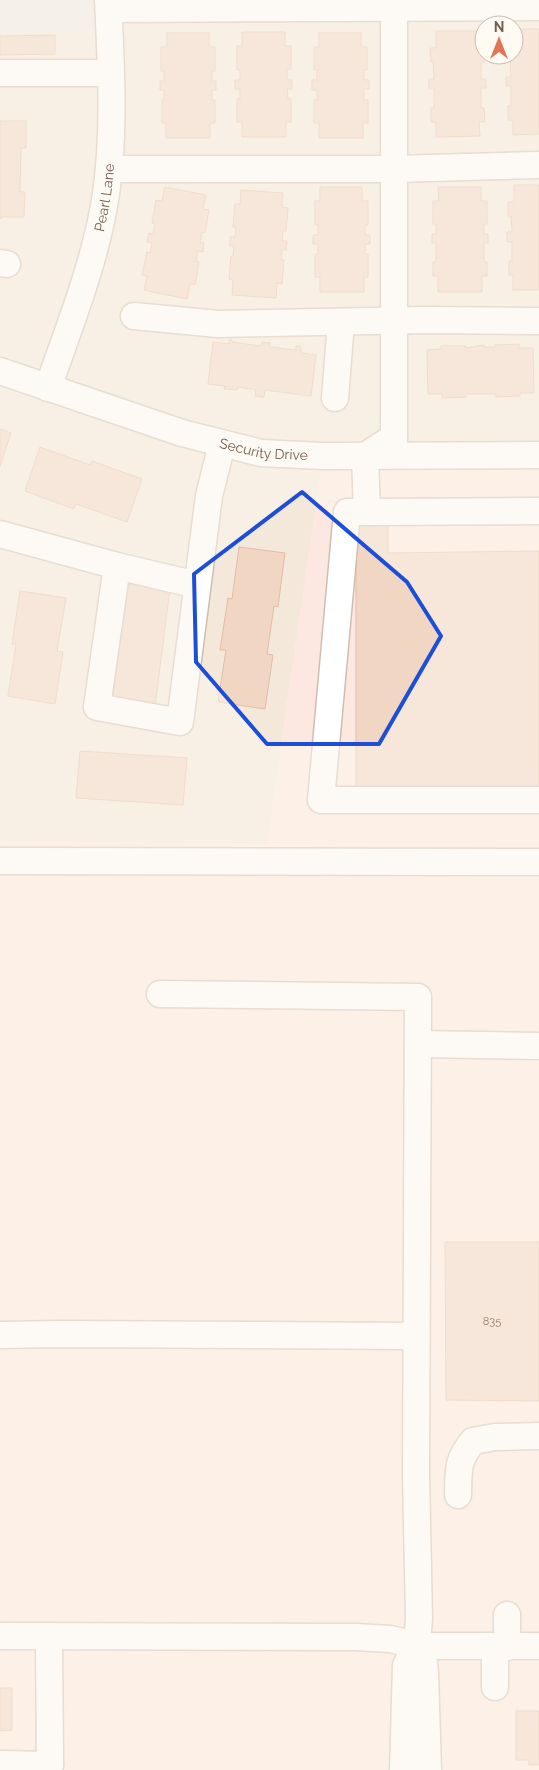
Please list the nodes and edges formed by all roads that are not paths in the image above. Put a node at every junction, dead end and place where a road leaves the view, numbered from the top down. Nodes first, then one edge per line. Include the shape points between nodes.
1 (108, 5) edge
2 (394, 8) junction
3 (539, 8) edge
4 (0, 73) edge
5 (110, 73) junction
6 (539, 165) edge
7 (109, 168) junction
8 (394, 169) junction
9 (134, 316) dead end
10 (394, 320) junction
11 (539, 321) edge
12 (341, 322) junction
13 (0, 371) edge
14 (48, 388) junction
15 (335, 398) dead end
16 (222, 444) junction
17 (394, 446) junction
18 (539, 455) edge
19 (365, 456) junction
20 (367, 512) junction
21 (539, 512) edge
22 (0, 534) edge
23 (117, 566) junction
24 (197, 585) junction
25 (539, 800) edge
26 (0, 861) edge
27 (539, 862) edge
28 (160, 994) dead end
29 (418, 1044) junction
30 (539, 1046) edge
31 (0, 1336) edge
32 (416, 1336) junction
33 (539, 1436) edge
34 (458, 1494) dead end
35 (507, 1615) dead end
36 (0, 1636) edge
37 (50, 1637) junction
38 (417, 1646) junction
39 (539, 1646) edge
40 (501, 1647) junction
41 (495, 1687) dead end
42 (407, 1729) junction
43 (0, 1764) edge
44 (50, 1768) edge
45 (403, 1770) edge
46 (428, 1770) edge

1 - 2 street
1 - 5 street, Pearl Lane
2 - 3 street
2 - 8 street
4 - 5 street
5 - 7 street, Pearl Lane
6 - 8 street
7 - 8 street
7 - 14 street, Pearl Lane via 93,252
8 - 10 street
9 - 12 street via 218,324
10 - 11 street
10 - 12 street
10 - 17 street
12 - 15 street
13 - 14 street, Security Drive
14 - 16 street, Security Drive
16 - 19 street, Security Drive via 261,453
16 - 24 street via 209,496
17 - 18 street, Security Drive
17 - 19 street, Security Drive
19 - 20 street
20 - 21 street
20 - 25 street via 347,512 322,800
22 - 23 street
23 - 24 street
23 - 24 street via 97,707 180,722
26 - 27 street
28 - 29 street via 418,997
29 - 30 street
29 - 32 street
31 - 32 street
32 - 38 street
33 - 34 street via 495,1437 473,1442 459,1466
35 - 40 street
36 - 37 street
37 - 38 street via 355,1637 390,1639
37 - 44 street
38 - 40 street
38 - 42 street via 406,1665
39 - 40 street
40 - 41 street
42 - 45 street
42 - 46 street
43 - 44 street

